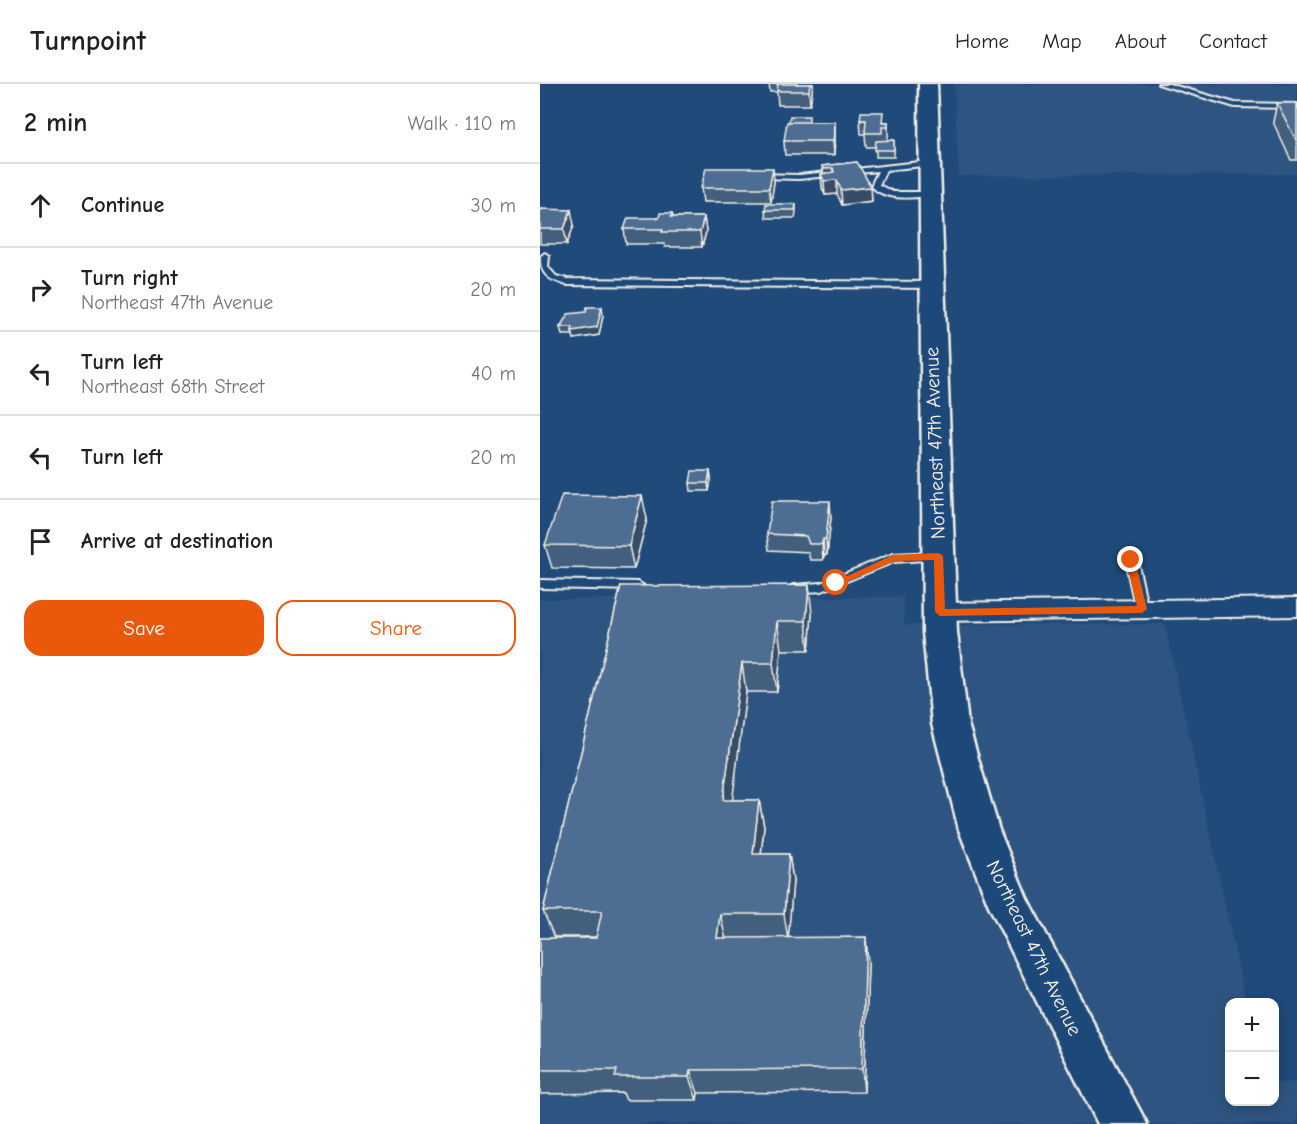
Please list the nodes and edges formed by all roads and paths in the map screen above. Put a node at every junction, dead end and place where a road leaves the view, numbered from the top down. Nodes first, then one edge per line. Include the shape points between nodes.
1 (928, 84) edge
2 (1161, 84) edge
3 (1297, 106) edge
4 (929, 163) junction
5 (883, 167) junction
6 (758, 176) edge
7 (929, 195) junction
8 (545, 256) dead end
9 (931, 285) junction
10 (939, 556) junction
11 (1131, 560) dead end
12 (540, 584) edge
13 (653, 587) edge
14 (783, 589) edge
15 (1297, 607) edge
16 (1142, 609) junction
17 (940, 612) junction
18 (1123, 1124) edge

1 - 4 street, Northeast 47th Avenue
2 - 3 lane via 1235,105
4 - 5 lane
4 - 7 street, Northeast 47th Avenue
5 - 6 lane via 799,177
5 - 7 lane via 876,179 879,190
7 - 9 street, Northeast 47th Avenue
8 - 9 lane via 544,267 553,278 567,282
9 - 10 street, Northeast 47th Avenue
10 - 14 lane via 893,558 822,587
10 - 17 street, Northeast 47th Avenue
11 - 16 lane
12 - 13 lane
15 - 16 street
16 - 17 street
17 - 18 street, Northeast 47th Avenue via 950,724 979,830 1028,945

